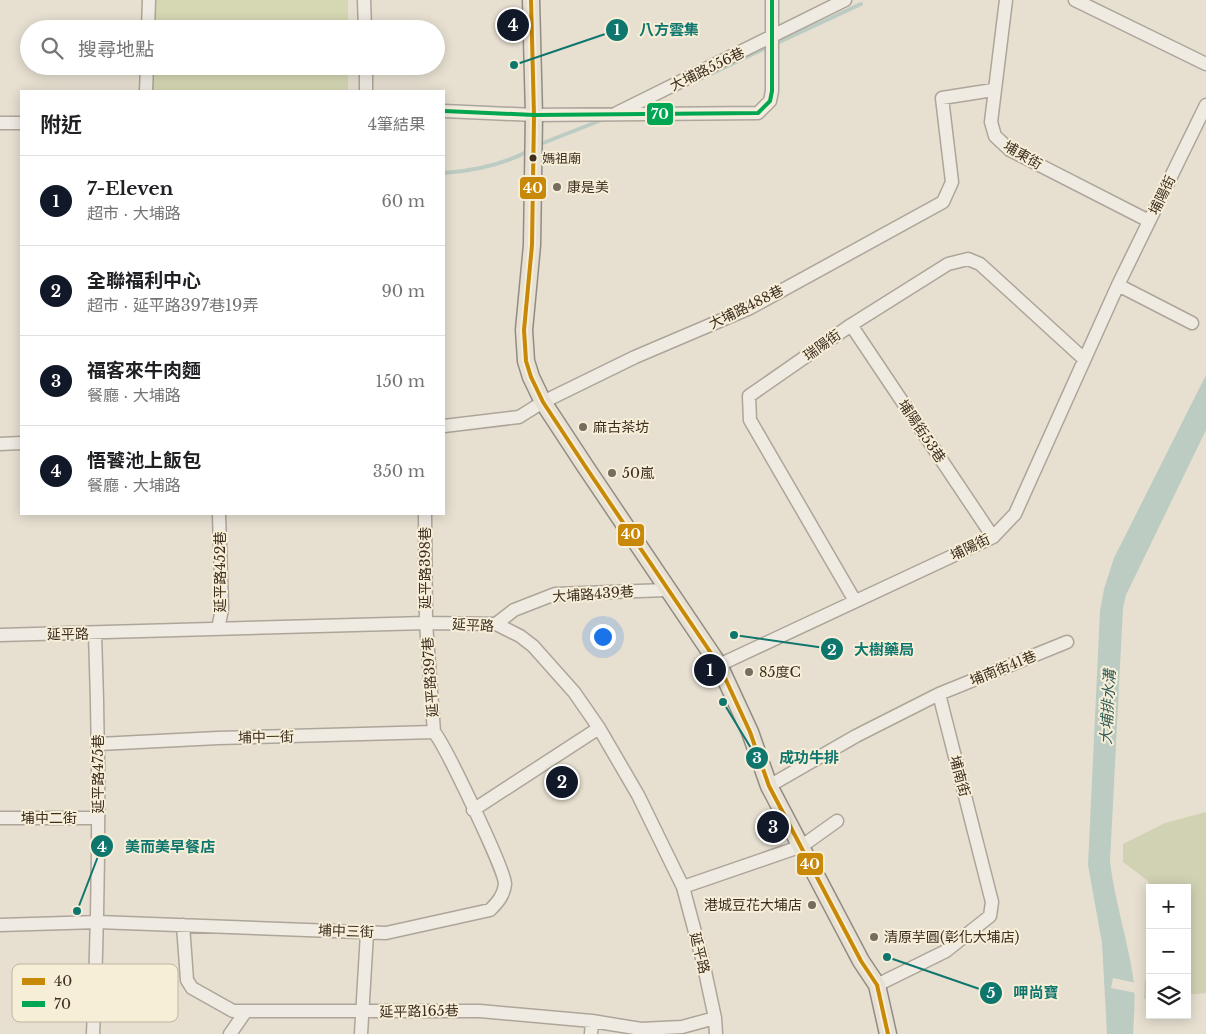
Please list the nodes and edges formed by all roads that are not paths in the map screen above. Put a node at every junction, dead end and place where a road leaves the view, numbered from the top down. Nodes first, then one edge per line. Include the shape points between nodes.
1 (149, 0) edge
2 (364, 0) edge
3 (531, 0) edge
4 (772, 0) edge
5 (845, 0) edge
6 (1006, 0) edge
7 (1075, 0) edge
8 (148, 20) edge
9 (365, 20) edge
10 (773, 37) junction
11 (1206, 64) edge
12 (147, 75) edge
13 (366, 75) edge
14 (146, 90) edge
15 (366, 90) edge
16 (993, 90) junction
17 (1206, 105) edge
18 (445, 111) edge
19 (534, 115) junction
20 (613, 115) junction
21 (0, 123) edge
22 (20, 123) edge
23 (1149, 221) junction
24 (1118, 285) junction
25 (1192, 323) dead end
26 (851, 325) junction
27 (1084, 359) junction
28 (543, 402) junction
29 (445, 426) edge
30 (20, 443) edge
31 (0, 444) edge
32 (219, 515) edge
33 (425, 515) edge
34 (992, 537) junction
35 (667, 590) junction
36 (855, 601) junction
37 (426, 623) junction
38 (496, 624) junction
39 (218, 629) junction
40 (95, 634) junction
41 (0, 635) edge
42 (1067, 642) dead end
43 (719, 665) junction
44 (938, 694) junction
45 (599, 728) junction
46 (434, 732) junction
47 (99, 744) junction
48 (769, 786) junction
49 (473, 810) junction
50 (0, 818) edge
51 (98, 818) junction
52 (837, 820) dead end
53 (802, 846) junction
54 (683, 887) junction
55 (98, 922) junction
56 (0, 925) edge
57 (183, 925) junction
58 (367, 932) junction
59 (96, 964) edge
60 (877, 985) junction
61 (246, 1011) junction
62 (362, 1012) junction
63 (715, 1018) junction
64 (592, 1028) edge
65 (230, 1034) edge
66 (361, 1034) edge
67 (716, 1034) edge
68 (888, 1034) edge

1 - 8 street
2 - 9 street
3 - 19 main road
4 - 10 street
5 - 10 street, 大埔路556巷
6 - 16 street, 埔東街
7 - 11 street
10 - 20 street, 大埔路556巷
10 - 20 street via 772,92 770,101 758,113
12 - 14 street
13 - 15 street
16 - 23 street, 埔東街 via 991,122 1001,143
16 - 28 street, 大埔路488巷 via 942,98 952,182 943,202 750,308 635,357
17 - 23 street, 埔陽街
18 - 19 street, 大埔路556巷
19 - 20 street, 大埔路556巷
19 - 28 main road via 530,264 524,330 526,361
21 - 22 street
23 - 24 street, 埔陽街
24 - 25 street
24 - 27 street, 埔陽街
26 - 27 street, 瑞陽街 via 948,264 968,259 980,264
26 - 34 street, 埔陽街53巷
26 - 36 street, 瑞陽街 via 749,396 748,409 750,420
27 - 34 street, 埔陽街 via 1015,514
28 - 29 street, 大埔路488巷 via 519,417
28 - 35 main road
30 - 31 street
32 - 39 street, 延平路452巷 via 222,610
33 - 37 street, 延平路398巷
34 - 36 street, 埔陽街
35 - 38 street, 大埔路439巷 via 555,594 514,610
35 - 43 main road
36 - 43 street, 埔陽街
37 - 38 street, 延平路
37 - 39 street, 延平路
37 - 46 street, 延平路397巷
38 - 45 street, 延平路 via 533,646 574,692
39 - 40 street, 延平路
40 - 41 street, 延平路
40 - 47 street, 延平路475巷
42 - 44 street, 埔南街41巷
43 - 48 main road via 750,732
44 - 48 street
44 - 60 street, 埔南街 via 992,902 990,916 946,950
45 - 49 street
45 - 54 street, 延平路 via 638,795
46 - 47 street, 埔中一街
46 - 49 street, 埔中三街
47 - 51 street, 延平路475巷
48 - 53 main road
49 - 58 street, 埔中三街 via 504,877 500,900 490,910 386,932
50 - 51 street, 埔中二街
51 - 55 street, 延平路475巷
52 - 53 street
53 - 54 street
53 - 60 main road via 861,961
54 - 63 street, 延平路
55 - 56 street, 埔中三街
55 - 57 street, 埔中三街
55 - 59 street, 延平路475巷
57 - 58 street, 埔中三街
57 - 61 street, 延平路165巷 via 187,980 192,988 232,1011
58 - 62 street
60 - 68 main road
61 - 62 street, 延平路165巷
61 - 65 street
62 - 64 street, 延平路165巷 via 480,1011
62 - 66 street
63 - 64 street, 延平路165巷 via 682,1028
63 - 67 street, 延平路

